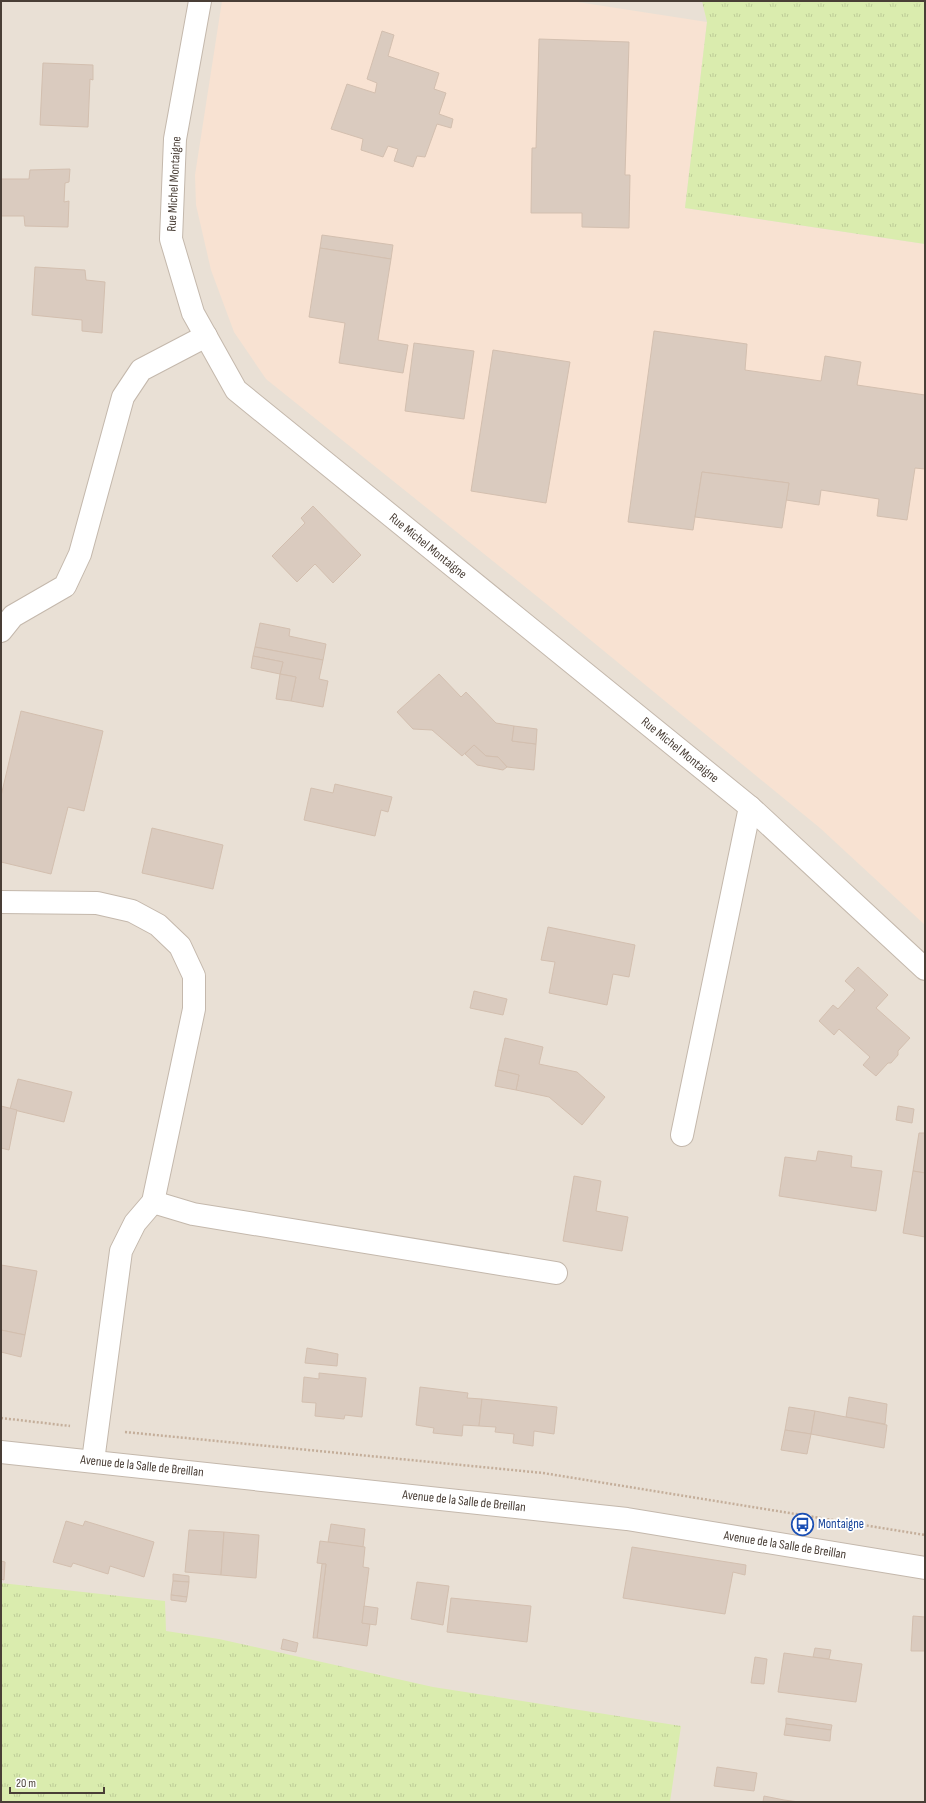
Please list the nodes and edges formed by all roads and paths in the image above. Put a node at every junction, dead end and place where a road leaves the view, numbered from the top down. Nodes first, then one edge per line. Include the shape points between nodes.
1 (200, 1) edge
2 (206, 336) junction
3 (1, 631) edge
4 (750, 808) junction
5 (1, 902) edge
6 (925, 970) edge
7 (682, 1134) dead end
8 (153, 1202) junction
9 (556, 1273) dead end
10 (1, 1418) edge
11 (97, 1429) junction
12 (1, 1452) edge
13 (93, 1461) junction
14 (925, 1535) edge
15 (924, 1565) edge

1 - 2 street, Rue Michel Montaigne via 174,139 171,239 193,313
2 - 3 street via 141,370 123,397 80,554 64,586 13,616
2 - 4 street, Rue Michel Montaigne via 236,390
4 - 6 street, Rue Michel Montaigne
4 - 7 street
5 - 8 street via 97,903 132,910 158,925 180,946 194,976 194,1009
8 - 9 street via 193,1214
8 - 11 street via 135,1223 121,1252
10 - 11 path
11 - 13 street
11 - 14 path via 543,1473
12 - 13 street, Avenue de la Salle de Breillan
13 - 15 street, Avenue de la Salle de Breillan via 627,1519

